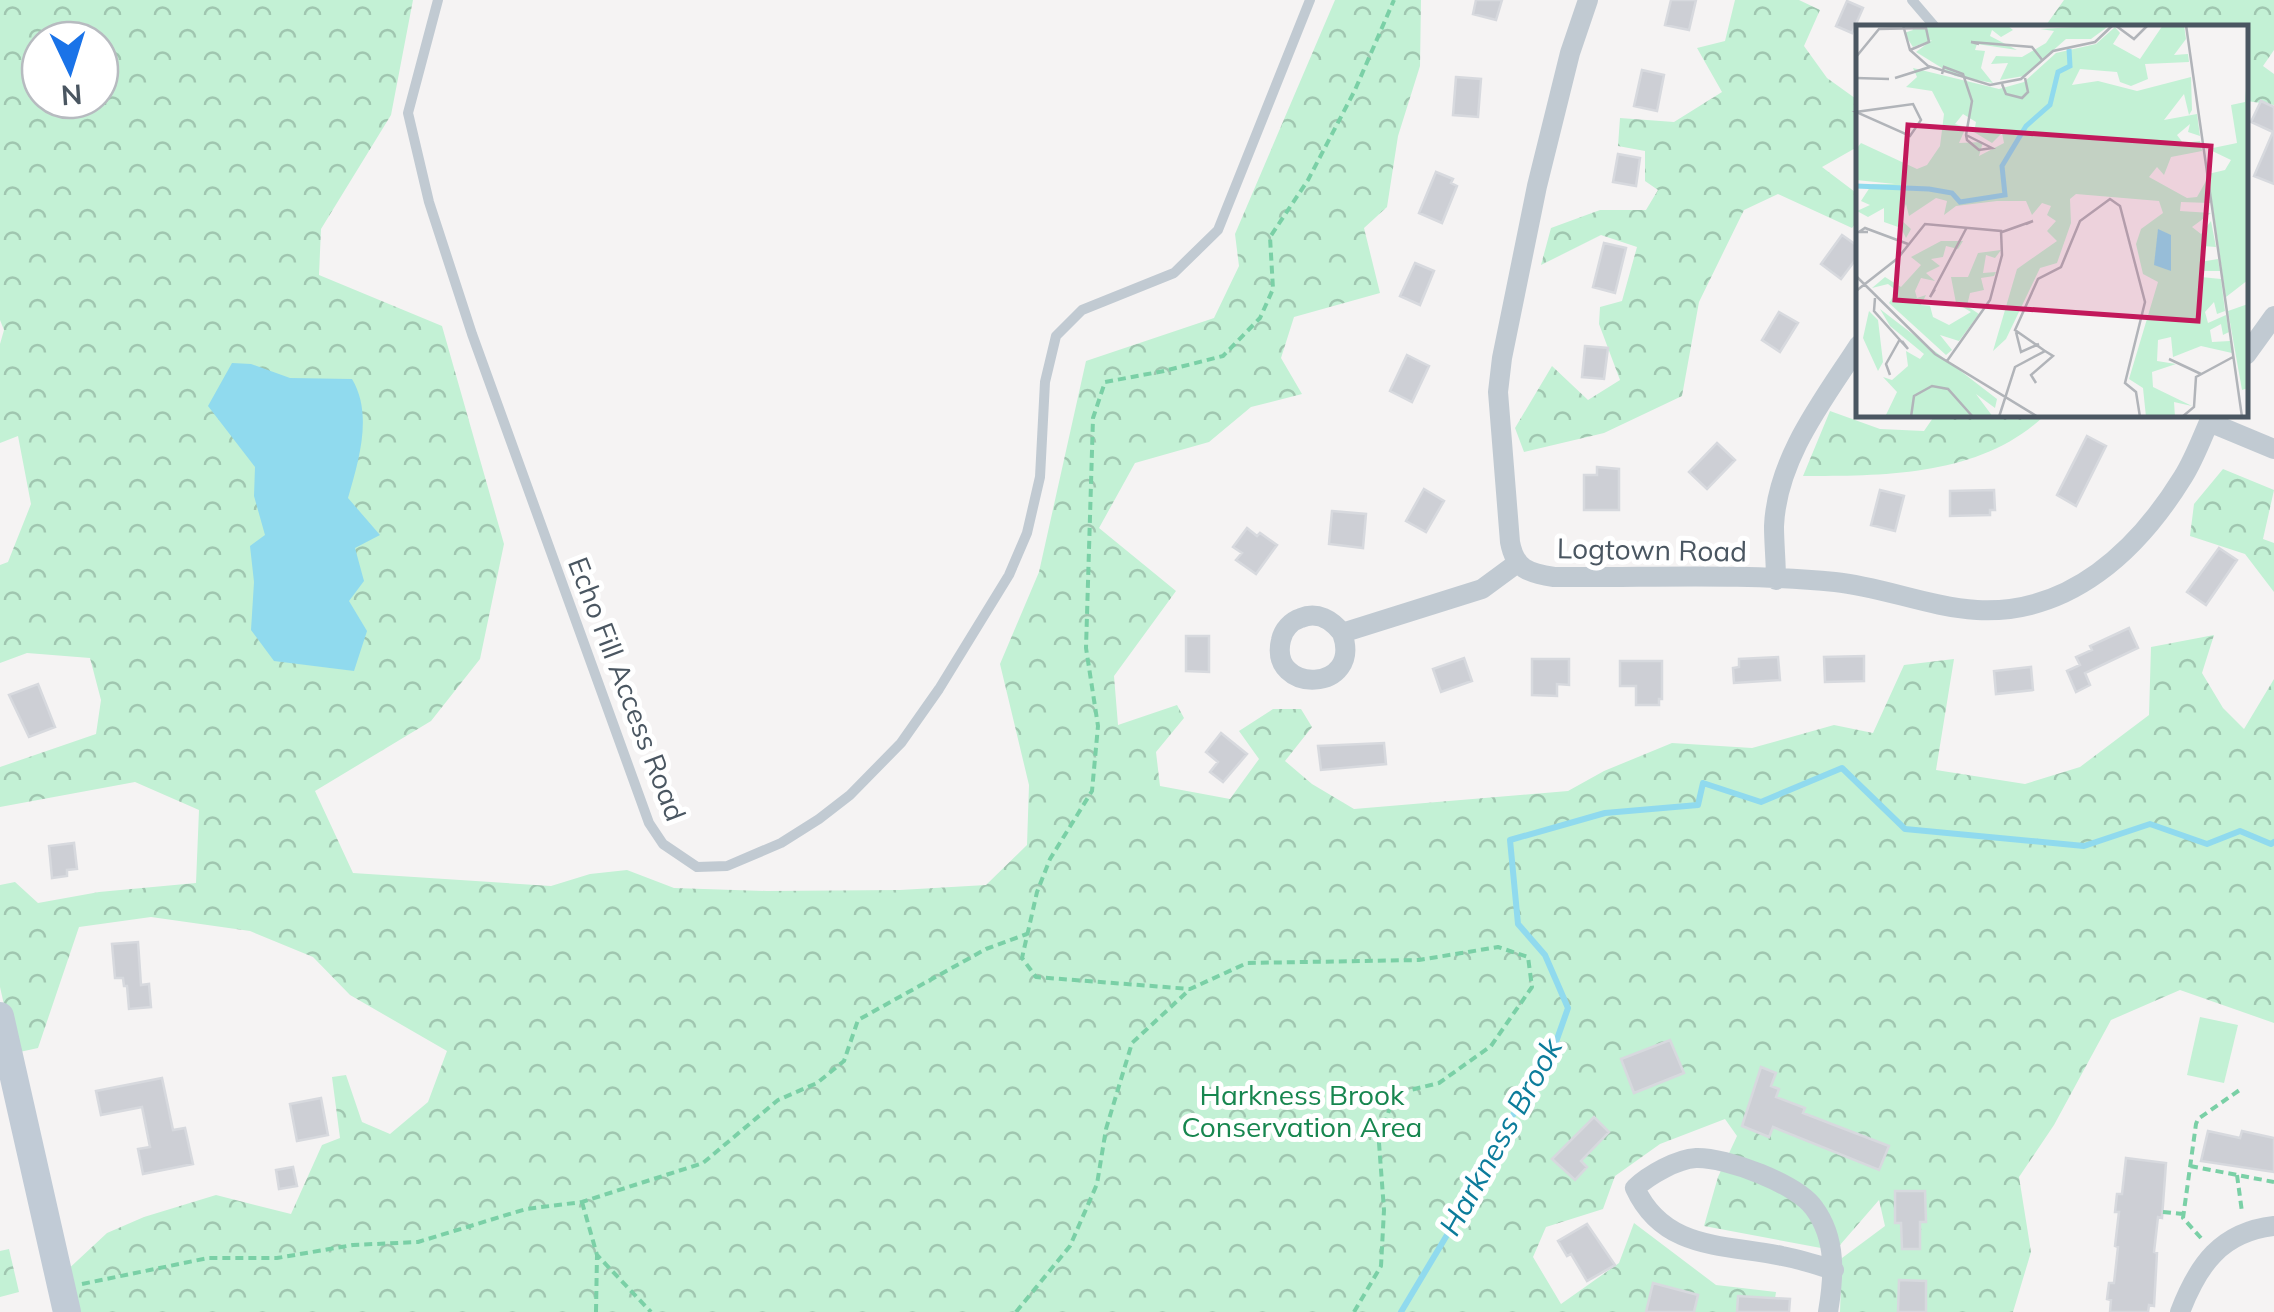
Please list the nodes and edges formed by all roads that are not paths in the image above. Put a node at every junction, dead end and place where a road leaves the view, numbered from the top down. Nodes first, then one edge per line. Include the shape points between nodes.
1 (438, 0) edge
2 (1310, 0) edge
3 (1588, 0) edge
4 (1912, 0) edge
5 (1933, 25) edge
6 (2274, 316) edge
7 (1856, 350) edge
8 (2249, 351) edge
9 (2210, 418) edge
10 (2274, 449) edge
11 (1516, 564) junction
12 (1776, 580) junction
13 (1342, 633) dead end
14 (0, 1016) edge
15 (2274, 1226) edge
16 (1834, 1270) junction
17 (64, 1300) edge
18 (1828, 1312) edge
19 (2180, 1312) edge

1 - 2 lane, Echo Fill Access Road via 408,113 429,202 649,822 663,844 697,867 728,866 819,820 872,774 920,716 1009,575 1027,532 1056,336 1082,310 1174,273 1218,230
3 - 11 street, Logtown Road via 1536,186 1502,358 1500,438
4 - 5 lane
6 - 8 street
7 - 12 street via 1791,460 1774,524
9 - 10 street
9 - 12 street, Logtown Road via 2184,476 2124,553 2089,582 2055,597 1979,610 1868,586
11 - 12 street, Logtown Road via 1554,577
11 - 13 street via 1482,589
14 - 17 main road
15 - 19 street via 2249,1229 2227,1242 2192,1282
16 - 16 street via 1815,1209 1766,1176 1694,1158 1647,1176 1635,1188 1642,1204 1685,1238
16 - 18 street

